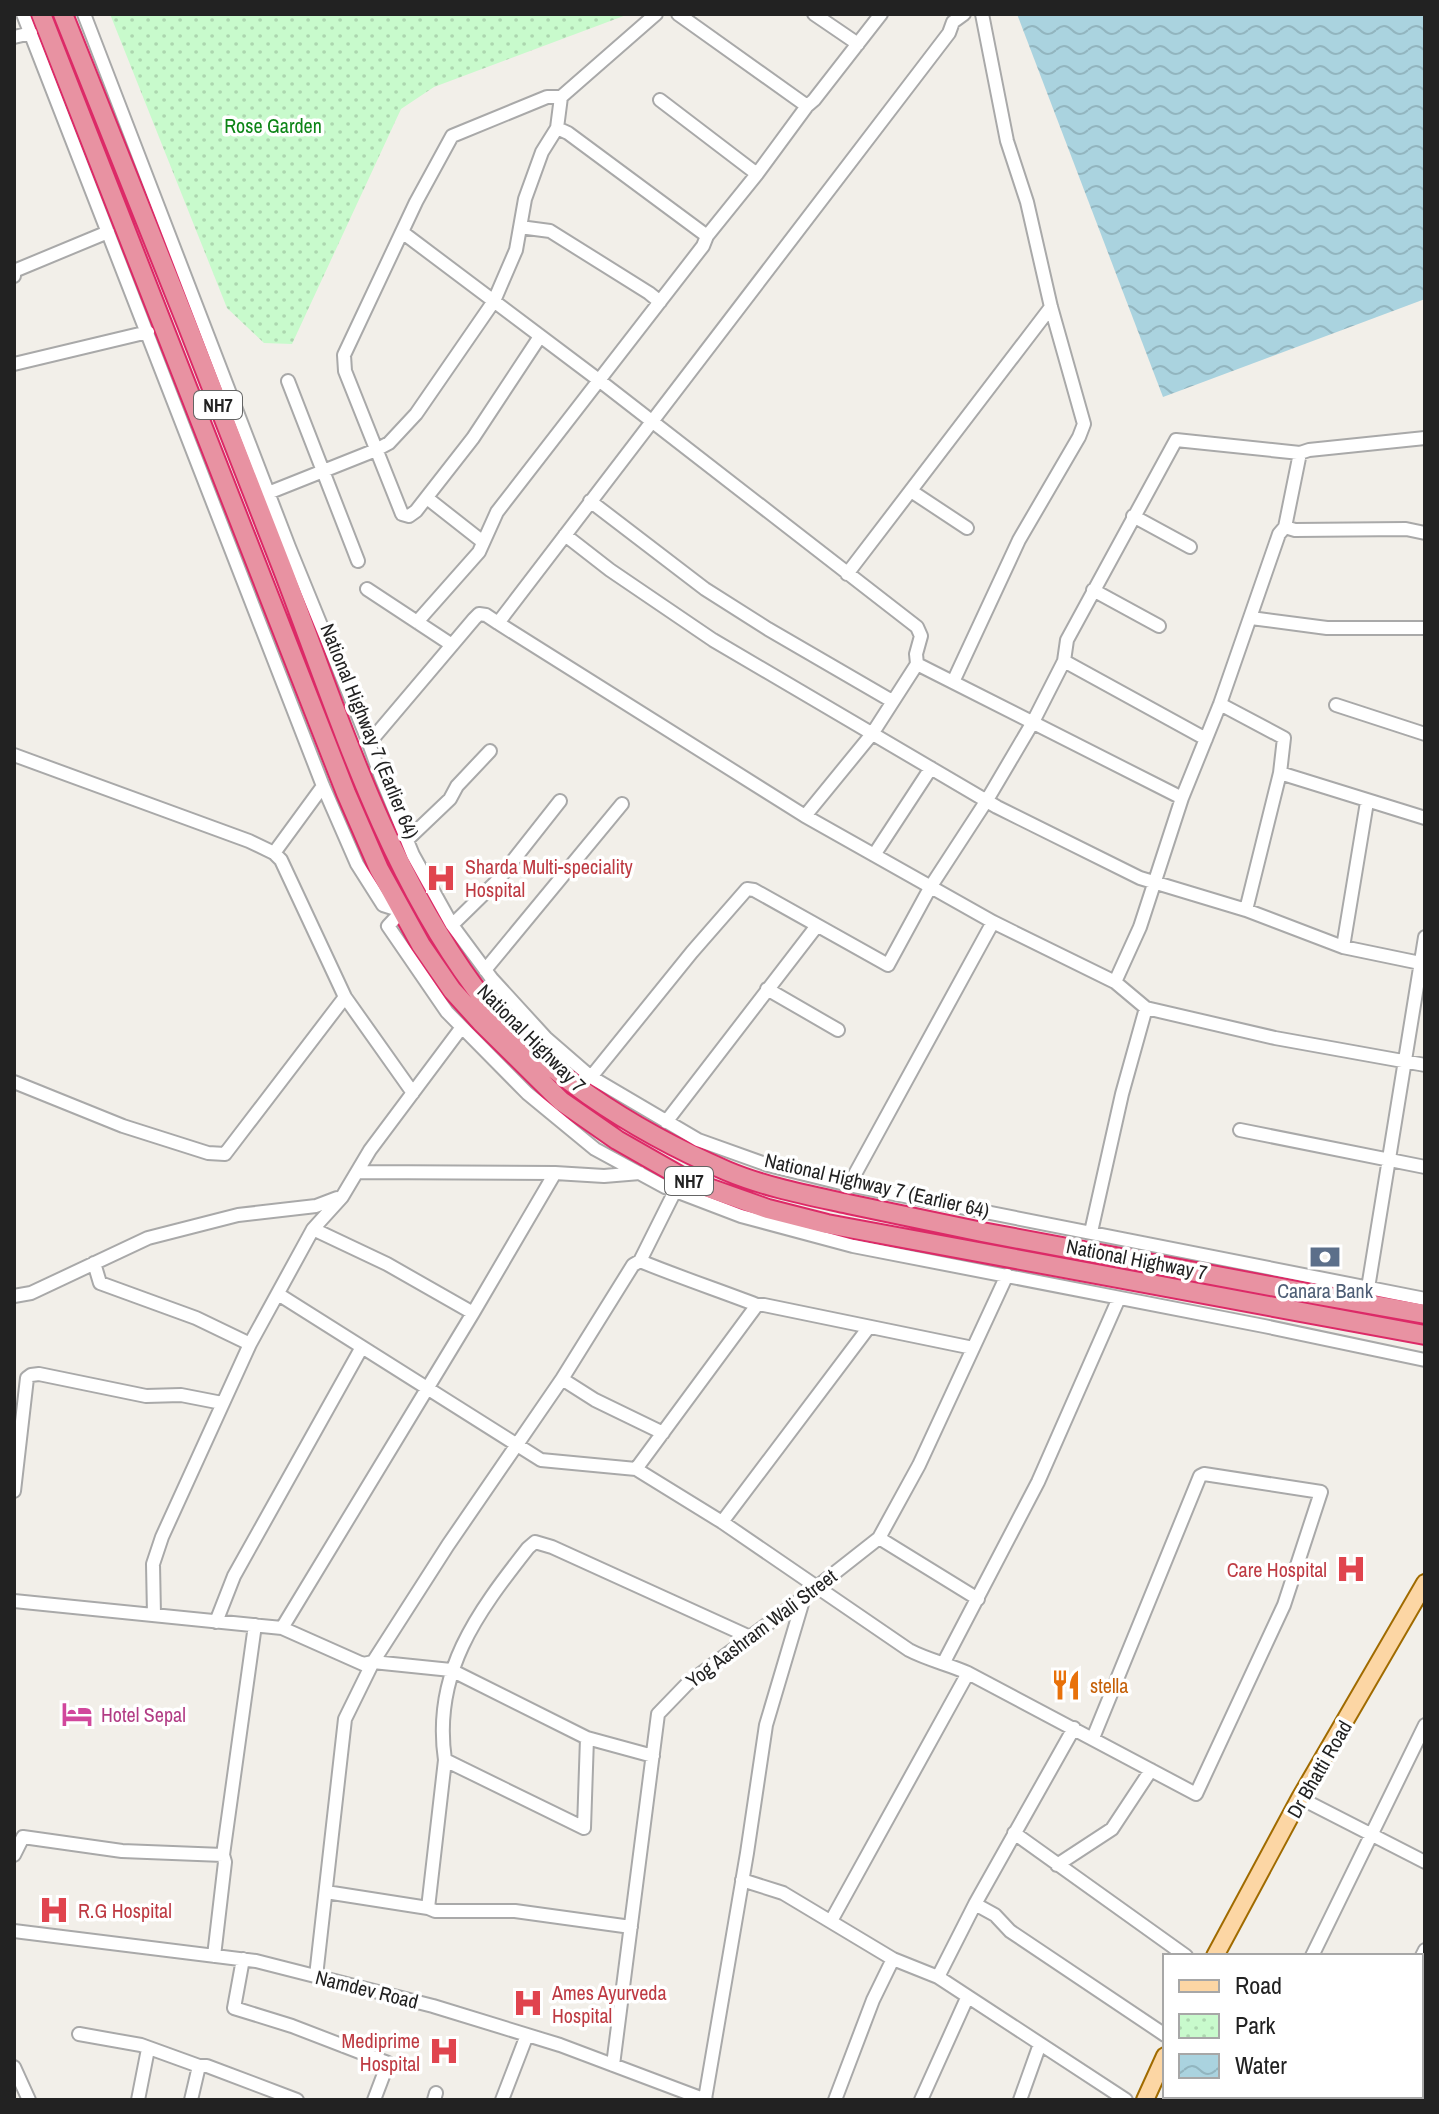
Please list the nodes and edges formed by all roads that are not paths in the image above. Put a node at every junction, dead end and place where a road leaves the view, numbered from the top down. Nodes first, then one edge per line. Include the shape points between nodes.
1 (23, 14) edge
2 (41, 14) edge
3 (63, 14) edge
4 (84, 14) edge
5 (656, 14) edge
6 (678, 14) edge
7 (814, 14) edge
8 (881, 14) edge
9 (982, 14) edge
10 (953, 17) edge
11 (31, 33) junction
12 (14, 37) edge
13 (858, 44) junction
14 (561, 97) junction
15 (660, 100) dead end
16 (807, 106) junction
17 (557, 128) junction
18 (757, 174) junction
19 (520, 227) junction
20 (108, 232) junction
21 (402, 232) junction
22 (707, 236) junction
23 (14, 276) edge
24 (494, 301) junction
25 (660, 302) junction
26 (1051, 307) junction
27 (148, 332) junction
28 (539, 338) junction
29 (14, 364) edge
30 (288, 381) dead end
31 (600, 381) junction
32 (651, 421) junction
33 (1425, 438) edge
34 (376, 450) junction
35 (1300, 453) junction
36 (323, 472) junction
37 (911, 491) junction
38 (268, 493) junction
39 (427, 498) junction
40 (590, 501) junction
41 (1133, 516) junction
42 (1285, 527) junction
43 (967, 528) dead end
44 (1425, 533) edge
45 (565, 535) junction
46 (483, 542) junction
47 (1190, 547) dead end
48 (358, 561) dead end
49 (847, 574) junction
50 (367, 589) dead end
51 (1093, 590) junction
52 (1251, 618) junction
53 (417, 622) junction
54 (498, 623) junction
55 (1159, 626) dead end
56 (1425, 628) edge
57 (452, 645) junction
58 (1064, 661) junction
59 (917, 664) junction
60 (953, 682) junction
61 (892, 701) junction
62 (1220, 704) junction
63 (1336, 705) dead end
64 (1033, 722) junction
65 (872, 734) junction
66 (1425, 734) edge
67 (1206, 739) junction
68 (369, 743) junction
69 (490, 751) dead end
70 (14, 755) edge
71 (931, 768) junction
72 (1280, 773) junction
73 (323, 786) junction
74 (1182, 798) junction
75 (987, 800) junction
76 (560, 801) dead end
77 (1367, 802) junction
78 (622, 804) dead end
79 (805, 816) junction
80 (1425, 818) edge
81 (407, 840) junction
82 (274, 853) junction
83 (874, 855) junction
84 (1153, 882) junction
85 (931, 886) junction
86 (1246, 910) junction
87 (402, 911) junction
88 (993, 922) junction
89 (452, 925) junction
90 (816, 927) junction
91 (1425, 937) edge
92 (1343, 947) junction
93 (1422, 964) edge
94 (485, 970) junction
95 (1115, 982) junction
96 (767, 989) junction
97 (345, 997) junction
98 (1146, 1008) junction
99 (462, 1027) junction
100 (838, 1030) dead end
101 (1405, 1060) junction
102 (1425, 1065) edge
103 (591, 1077) junction
104 (14, 1082) edge
105 (413, 1093) junction
106 (666, 1122) junction
107 (1240, 1130) dead end
108 (1391, 1160) junction
109 (1425, 1167) edge
110 (358, 1172) junction
111 (555, 1173) junction
112 (640, 1173) junction
113 (849, 1185) junction
114 (675, 1191) junction
115 (342, 1197) junction
116 (313, 1229) junction
117 (1091, 1232) junction
118 (640, 1261) junction
119 (94, 1263) junction
120 (1007, 1275) junction
121 (1368, 1288) junction
122 (278, 1294) junction
123 (14, 1296) edge
124 (1119, 1298) junction
125 (1425, 1299) edge
126 (757, 1305) junction
127 (473, 1313) junction
128 (1425, 1314) edge
129 (869, 1327) junction
130 (1425, 1335) edge
131 (250, 1344) junction
132 (362, 1347) junction
133 (973, 1348) junction
134 (1425, 1360) edge
135 (562, 1379) junction
136 (428, 1388) junction
137 (222, 1403) junction
138 (663, 1433) junction
139 (516, 1445) junction
140 (636, 1469) junction
141 (14, 1491) edge
142 (722, 1522) junction
143 (879, 1538) junction
144 (1425, 1583) edge
145 (817, 1586) junction
146 (804, 1597) junction
147 (978, 1599) junction
148 (14, 1601) edge
149 (154, 1615) junction
150 (216, 1622) junction
151 (255, 1625) junction
152 (282, 1628) junction
153 (750, 1637) junction
154 (373, 1662) junction
155 (944, 1662) junction
156 (451, 1670) junction
157 (968, 1673) junction
158 (1425, 1725) edge
159 (1074, 1728) junction
160 (587, 1738) junction
161 (1093, 1738) junction
162 (653, 1756) junction
163 (445, 1760) junction
164 (1151, 1770) junction
165 (1300, 1798) junction
166 (1014, 1833) junction
167 (1370, 1835) junction
168 (14, 1855) edge
169 (223, 1855) junction
170 (1425, 1862) edge
171 (1057, 1865) junction
172 (742, 1880) junction
173 (326, 1892) junction
174 (975, 1904) junction
175 (428, 1908) junction
176 (831, 1921) junction
177 (631, 1927) junction
178 (14, 1931) edge
179 (1183, 1954) edge
180 (1216, 1954) edge
181 (1313, 1954) edge
182 (214, 1956) junction
183 (243, 1959) junction
184 (893, 1959) junction
185 (316, 1976) junction
186 (938, 1977) junction
187 (967, 1998) junction
188 (79, 2034) dead end
189 (1163, 2034) edge
190 (527, 2035) junction
191 (1040, 2044) junction
192 (148, 2049) junction
193 (1163, 2060) edge
194 (613, 2065) junction
195 (199, 2066) junction
196 (14, 2067) edge
197 (29, 2100) edge
198 (138, 2100) edge
199 (191, 2100) edge
200 (297, 2100) edge
201 (374, 2100) edge
202 (502, 2100) edge
203 (706, 2100) edge
204 (835, 2100) edge
205 (921, 2100) edge
206 (1020, 2100) edge
207 (1126, 2100) edge
208 (1145, 2100) edge

1 - 11 street
2 - 87 highway, National Highway 7 / NH7 via 346,793
3 - 128 highway, National Highway 7 (Earlier 64) / NH7 via 369,797 421,906 477,991 513,1031 610,1109 692,1155 788,1191
4 - 38 street
5 - 14 street
6 - 16 street
7 - 13 street
8 - 13 street
9 - 26 street via 1007,141
10 - 32 street via 949,33
11 - 12 street
11 - 20 street
13 - 16 street
14 - 17 street
14 - 21 street via 547,97 452,136
15 - 18 street
16 - 18 street
17 - 19 street via 542,152
17 - 22 street
18 - 22 street
19 - 24 street
19 - 25 street via 550,231
20 - 23 street via 14,271
20 - 27 street
21 - 24 street
21 - 34 street via 344,355 345,371
22 - 25 street
24 - 28 street
24 - 34 street via 416,414
25 - 31 street
26 - 37 street
26 - 60 street via 1084,424 1019,540
27 - 29 street
27 - 73 street
28 - 31 street
28 - 39 street
30 - 36 street
31 - 32 street
31 - 46 street via 497,512
32 - 40 street
32 - 49 street
33 - 35 street
34 - 36 street
34 - 39 street via 402,514 409,516
35 - 41 street via 1176,440
35 - 42 street
36 - 38 street
36 - 48 street
37 - 43 street
37 - 49 street
38 - 68 street
39 - 46 street
40 - 45 street
40 - 61 street via 705,589
41 - 47 street
41 - 51 street
42 - 44 street
42 - 52 street
45 - 54 street
45 - 65 street via 713,640
46 - 53 street
49 - 59 street via 917,627
50 - 53 street
51 - 55 street
51 - 58 street via 1067,640
52 - 56 street via 1327,628
52 - 62 street
53 - 57 street
54 - 57 street via 479,614
54 - 79 street
57 - 68 street
58 - 64 street
58 - 67 street
59 - 60 street
59 - 61 street
60 - 64 street
61 - 65 street
62 - 67 street
62 - 72 street via 1284,738
63 - 66 street
64 - 74 street
64 - 75 street
65 - 71 street
65 - 79 street
67 - 74 street
68 - 81 street
69 - 81 street
70 - 82 street
71 - 75 street
71 - 83 street
72 - 77 street
72 - 86 street
73 - 82 street
73 - 87 street via 357,864 383,905
74 - 84 street
75 - 84 street
75 - 85 street
76 - 89 street via 497,881
77 - 80 street
77 - 92 street
78 - 94 street
79 - 83 street
81 - 89 street
82 - 97 street
83 - 85 street
84 - 86 street
84 - 95 street
85 - 88 street
85 - 90 street via 888,965
86 - 92 street
87 - 99 street via 388,926
87 - 130 highway, National Highway 7 / NH7 via 452,990 561,1101 689,1181 827,1224
88 - 95 street
88 - 113 street
89 - 94 street
90 - 96 street
90 - 103 street via 747,889
91 - 93 street
92 - 93 street
93 - 101 street
94 - 103 street via 546,1038
95 - 98 street
96 - 100 street
96 - 106 street
97 - 104 street via 225,1154 123,1126
97 - 105 street
98 - 101 street via 1275,1038
98 - 117 street
99 - 105 street
99 - 112 street via 527,1093 595,1149
101 - 102 street
101 - 108 street
103 - 106 street
105 - 110 street
106 - 113 street via 698,1140 768,1165
107 - 108 street
108 - 109 street
108 - 121 street
110 - 111 street
110 - 115 street
111 - 112 street
111 - 127 street
112 - 114 street
113 - 117 street
114 - 118 street
114 - 120 street via 741,1216 853,1246
115 - 116 street
115 - 119 street via 148,1238
116 - 122 street
116 - 127 street
117 - 121 street
118 - 126 street
118 - 135 street
119 - 123 street
119 - 131 street via 100,1283
120 - 124 street
120 - 133 street, Yog Aashram Wali Street
121 - 125 street
122 - 131 street
122 - 132 street
124 - 134 street
124 - 147 street via 1038,1482
126 - 129 street
126 - 138 street
127 - 136 street
129 - 133 street
129 - 142 street
131 - 137 street
132 - 136 street
132 - 150 street via 234,1576
133 - 143 street, Yog Aashram Wali Street
135 - 138 street
135 - 139 street
136 - 139 street
136 - 152 street
137 - 141 street via 181,1395 146,1396 31,1375
137 - 149 street via 157,1551
138 - 140 street
139 - 140 street via 548,1462
139 - 154 street
140 - 142 street
142 - 145 street
143 - 145 street, Yog Aashram Wali Street
143 - 147 street
144 - 165 main road, Dr Bhatti Road
145 - 146 street, Yog Aashram Wali Street
145 - 155 street via 909,1650
146 - 153 street, Yog Aashram Wali Street
146 - 172 street via 766,1725
147 - 155 street
148 - 149 street
149 - 150 street
150 - 151 street
151 - 152 street
151 - 169 street
152 - 154 street via 363,1664
153 - 156 street via 535,1542 483,1606
153 - 162 street, Yog Aashram Wali Street via 687,1684 658,1714
154 - 156 street
154 - 173 street via 345,1719
155 - 157 street
156 - 160 street
156 - 163 street
157 - 159 street
157 - 176 street
158 - 167 street
159 - 161 street
159 - 166 street
160 - 162 street
160 - 163 street via 584,1828
161 - 164 street
161 - 164 street via 1200,1476 1321,1492 1284,1605 1196,1794
162 - 177 street, Yog Aashram Wali Street
163 - 175 street
164 - 171 street via 1112,1829
165 - 167 street
165 - 180 main road, Dr Bhatti Road
166 - 171 street
166 - 174 street
167 - 170 street
167 - 181 street
168 - 169 street via 23,1837 122,1851
169 - 182 street
171 - 179 street
172 - 176 street via 783,1893
172 - 203 street
173 - 175 street
173 - 185 street
174 - 186 street
174 - 189 street
175 - 177 street via 515,1911
176 - 184 street
177 - 194 street, Yog Aashram Wali Street
178 - 182 street, Namdev Road
182 - 183 street, Namdev Road
183 - 185 street, Namdev Road
183 - 201 street via 234,2008 388,2063
184 - 186 street
184 - 204 street
185 - 190 street, Namdev Road
186 - 187 street
187 - 191 street
187 - 205 street
188 - 192 street
190 - 194 street, Namdev Road
190 - 202 street
191 - 206 street
191 - 207 street
192 - 195 street
192 - 198 street
193 - 208 main road
194 - 203 street, Namdev Road
195 - 199 street
195 - 200 street
196 - 197 street

